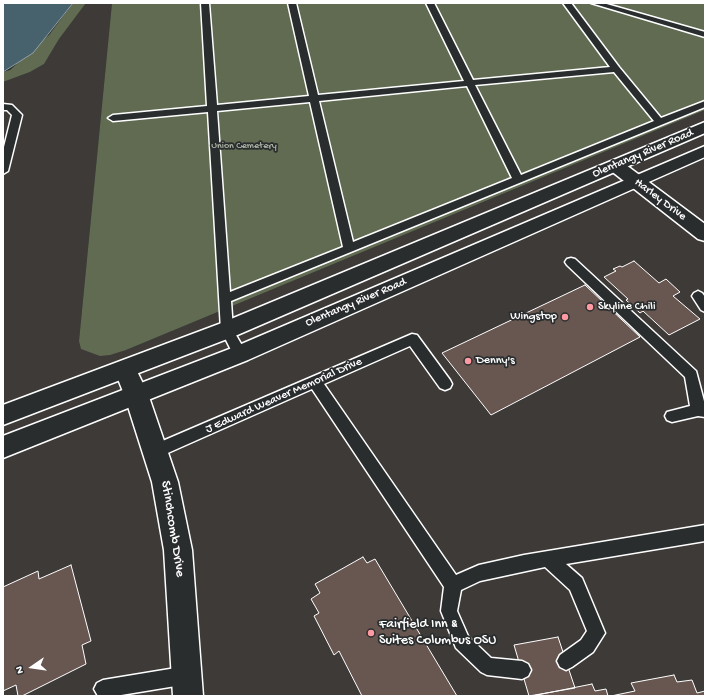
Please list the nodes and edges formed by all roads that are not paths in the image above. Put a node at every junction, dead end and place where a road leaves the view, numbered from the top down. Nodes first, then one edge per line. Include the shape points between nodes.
1 (205, 3) edge
2 (292, 3) edge
3 (430, 3) edge
4 (567, 3) edge
5 (595, 3) edge
6 (705, 36) edge
7 (616, 69) junction
8 (469, 83) junction
9 (314, 98) junction
10 (705, 104) edge
11 (3, 107) edge
12 (212, 107) junction
13 (113, 118) dead end
14 (660, 122) junction
15 (705, 127) edge
16 (705, 151) edge
17 (616, 166) junction
18 (3, 171) edge
19 (518, 180) junction
20 (635, 182) junction
21 (705, 234) edge
22 (349, 248) junction
23 (571, 262) dead end
24 (698, 296) dead end
25 (225, 299) junction
26 (705, 306) edge
27 (227, 330) junction
28 (240, 354) junction
29 (125, 369) junction
30 (316, 383) junction
31 (445, 384) dead end
32 (136, 394) junction
33 (702, 410) edge
34 (3, 415) edge
35 (672, 416) dead end
36 (3, 447) edge
37 (156, 451) junction
38 (705, 533) edge
39 (549, 560) junction
40 (453, 585) junction
41 (566, 661) dead end
42 (522, 670) dead end
43 (188, 685) edge
44 (103, 689) dead end

1 - 12 lane
2 - 9 lane
3 - 8 lane
4 - 7 lane
5 - 6 lane
7 - 8 lane
7 - 14 lane
8 - 9 lane
8 - 19 lane
9 - 12 lane
9 - 22 lane
10 - 14 lane
11 - 18 lane via 9,107 17,115
12 - 13 lane
12 - 25 lane
14 - 19 lane
15 - 17 main road, Olentangy River Road
16 - 20 main road, Olentangy River Road
17 - 20 main road, Harley Drive
17 - 27 main road, Olentangy River Road
19 - 22 lane
20 - 21 main road, Harley Drive
20 - 28 main road, Olentangy River Road
22 - 25 lane
23 - 33 lane via 691,375
24 - 26 lane
25 - 27 lane
27 - 28 lane
27 - 29 main road, Olentangy River Road
28 - 32 main road, Olentangy River Road
29 - 32 main road, Stinchcomb Drive
29 - 34 main road, Olentangy River Road
30 - 31 lane, J Edward Weaver Memorial Drive via 412,339
30 - 37 lane, J Edward Weaver Memorial Drive
30 - 40 lane
32 - 36 main road, Olentangy River Road
32 - 37 main road, Stinchcomb Drive
33 - 35 lane
37 - 43 main road, Stinchcomb Drive via 165,482 178,550
38 - 39 lane
39 - 40 lane via 479,573
39 - 41 lane via 576,584 596,633 587,646
40 - 42 lane via 449,611 462,642 487,666
43 - 44 lane

